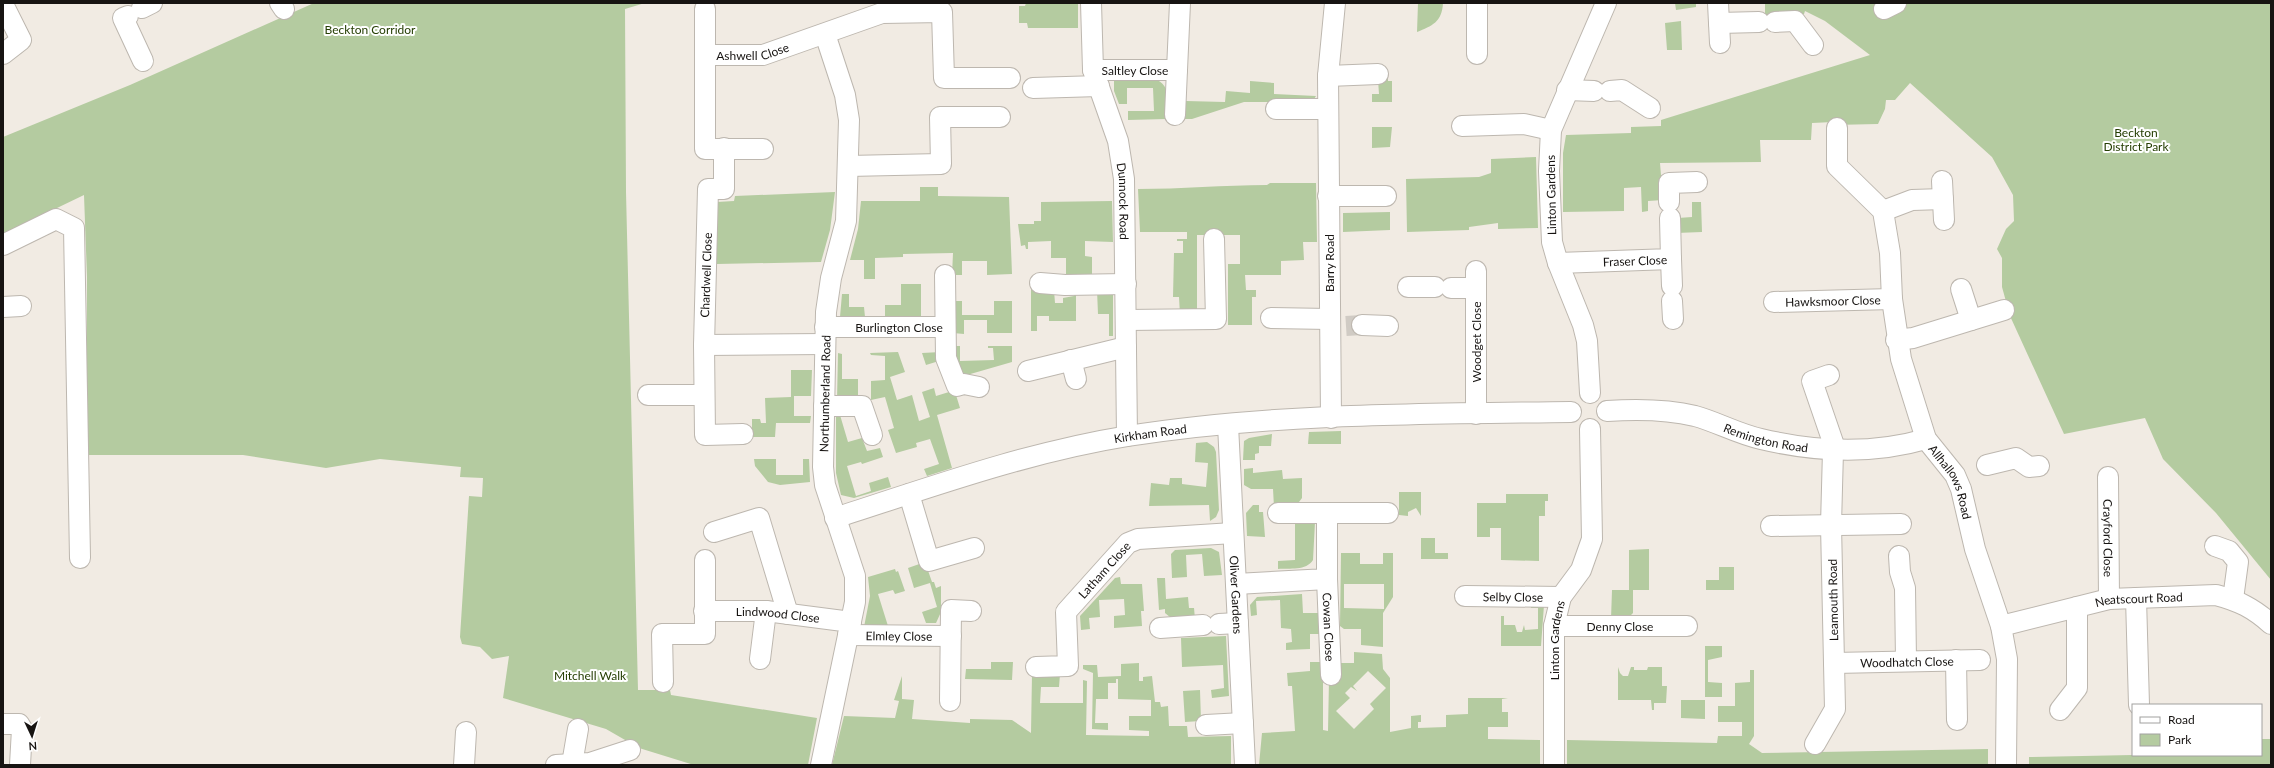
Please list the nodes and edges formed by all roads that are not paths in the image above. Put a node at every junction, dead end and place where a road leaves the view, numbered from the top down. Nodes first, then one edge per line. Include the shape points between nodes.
1 (1091, 3) edge
2 (1180, 3) edge
3 (1335, 3) edge
4 (1477, 3) edge
5 (1606, 3) edge
6 (1718, 3) edge
7 (3, 4) edge
8 (141, 9) edge
9 (704, 9) dead end
10 (1719, 23) junction
11 (825, 34) junction
12 (1720, 43) dead end
13 (1813, 45) dead end
14 (3, 54) edge
15 (1477, 54) dead end
16 (705, 55) junction
17 (143, 61) dead end
18 (1177, 70) junction
19 (1378, 74) dead end
20 (1328, 76) junction
21 (1010, 78) dead end
22 (1096, 78) junction
23 (1033, 88) dead end
24 (1567, 90) junction
25 (1650, 108) dead end
26 (1276, 109) dead end
27 (1328, 109) junction
28 (1176, 115) dead end
29 (1000, 117) dead end
30 (1462, 126) dead end
31 (1837, 128) dead end
32 (1551, 130) junction
33 (724, 148) junction
34 (763, 149) dead end
35 (848, 166) junction
36 (1697, 182) dead end
37 (1328, 196) junction
38 (1386, 196) dead end
39 (1883, 211) junction
40 (1944, 220) dead end
41 (1214, 239) dead end
42 (3, 245) edge
43 (1671, 259) junction
44 (1558, 263) junction
45 (945, 275) dead end
46 (1040, 283) dead end
47 (1126, 284) junction
48 (1408, 287) dead end
49 (1961, 289) dead end
50 (1892, 299) junction
51 (1672, 302) dead end
52 (1774, 302) dead end
53 (2004, 310) dead end
54 (1271, 318) dead end
55 (1126, 320) junction
56 (1971, 320) junction
57 (1341, 324) junction
58 (1388, 326) dead end
59 (945, 327) junction
60 (825, 335) junction
61 (1896, 340) junction
62 (704, 345) junction
63 (1126, 347) junction
64 (1072, 360) junction
65 (1028, 371) dead end
66 (1829, 375) dead end
67 (1076, 379) dead end
68 (979, 387) dead end
69 (1590, 393) junction
70 (648, 395) dead end
71 (704, 395) junction
72 (824, 406) junction
73 (1607, 411) junction
74 (1571, 412) junction
75 (1476, 414) junction
76 (1331, 418) junction
77 (1228, 425) junction
78 (1590, 429) junction
79 (743, 434) dead end
80 (872, 435) dead end
81 (1128, 436) junction
82 (1926, 439) junction
83 (1834, 451) junction
84 (2039, 466) dead end
85 (1955, 475) junction
86 (2108, 477) dead end
87 (909, 494) junction
88 (1278, 513) dead end
89 (1388, 513) dead end
90 (835, 518) junction
91 (1327, 521) junction
92 (1901, 524) dead end
93 (1771, 526) dead end
94 (1831, 526) junction
95 (714, 532) dead end
96 (1233, 533) junction
97 (2216, 546) dead end
98 (974, 548) dead end
99 (1899, 556) dead end
100 (80, 558) dead end
101 (705, 560) dead end
102 (1327, 579) junction
103 (1236, 584) junction
104 (1465, 596) dead end
105 (1561, 597) junction
106 (2136, 598) junction
107 (2110, 599) junction
108 (2233, 600) junction
109 (2077, 607) junction
110 (970, 610) dead end
111 (704, 611) junction
112 (766, 611) junction
113 (788, 614) junction
114 (1220, 624) junction
115 (2271, 624) edge
116 (1554, 626) junction
117 (1687, 626) dead end
118 (2001, 626) junction
119 (1160, 628) dead end
120 (849, 629) junction
121 (951, 636) junction
122 (760, 659) dead end
123 (1956, 660) junction
124 (1980, 660) dead end
125 (1906, 661) junction
126 (1834, 663) junction
127 (1036, 667) dead end
128 (1331, 675) dead end
129 (663, 682) dead end
130 (950, 701) dead end
131 (2139, 704) edge
132 (2060, 710) dead end
133 (1957, 720) dead end
134 (1243, 723) junction
135 (3, 724) edge
136 (1206, 725) dead end
137 (578, 729) dead end
138 (466, 732) dead end
139 (1815, 744) dead end
140 (630, 750) dead end
141 (823, 758) edge
142 (2006, 760) edge
143 (564, 764) edge
144 (20, 765) edge
145 (464, 765) edge
146 (1245, 765) edge
147 (1554, 765) edge

1 - 22 street, Dunnock Road
2 - 18 street, Saltley Close
3 - 20 street, Barry Road
4 - 15 street
5 - 24 street, Linton Gardens
6 - 10 street
7 - 14 street via 21,40
8 - 17 street via 123,18
9 - 16 street
10 - 12 street
10 - 13 street via 1795,21
11 - 16 street, Ashwell Close via 763,55
11 - 21 street, Ashwell Close via 882,13 942,12 944,78
11 - 35 street, Northumberland Road via 845,96 849,120
16 - 33 street, Ashwell Close via 705,148
18 - 22 street, Saltley Close
18 - 28 street, Saltley Close
19 - 20 street
20 - 27 street, Barry Road
22 - 23 street
22 - 47 street, Dunnock Road via 1118,142 1124,179
24 - 25 street via 1622,90
24 - 32 street, Linton Gardens
26 - 27 street
27 - 37 street, Barry Road
29 - 35 street via 940,118 941,164
30 - 32 street via 1524,124
31 - 39 street via 1837,166
32 - 44 street, Linton Gardens via 1550,222
33 - 34 street
33 - 62 street, Chardwell Close via 724,189 708,189
35 - 60 street, Northumberland Road via 846,221 831,278
36 - 43 street, Fraser Close via 1669,183
37 - 38 street
37 - 57 street, Barry Road
39 - 40 street via 1942,190
39 - 50 street, Allhallows Road via 1890,253
41 - 55 street via 1216,319
42 - 100 street via 56,219 74,228
43 - 44 street, Fraser Close
43 - 51 street
44 - 69 street, Linton Gardens via 1583,325 1587,342
45 - 59 street, Burlington Close
46 - 47 street
47 - 55 street, Dunnock Road
48 - 75 street, Woodget Close via 1443,287 1476,279
49 - 56 street
50 - 52 street, Hawksmoor Close
50 - 61 street, Allhallows Road
53 - 56 street
54 - 57 street
55 - 63 street, Dunnock Road
56 - 61 street via 1913,338
57 - 58 street
57 - 76 street, Barry Road
59 - 60 street, Burlington Close
59 - 68 street via 946,358 957,386 964,384
60 - 62 street
60 - 72 street, Northumberland Road
61 - 82 street, Allhallows Road
62 - 71 street, Chardwell Close
63 - 64 street
63 - 81 street, Dunnock Road
64 - 65 street
64 - 67 street
66 - 83 street via 1812,380
69 - 73 street via 1601,397
69 - 74 street via 1575,400
70 - 71 street
71 - 79 street, Chardwell Close via 705,435
72 - 80 street via 862,406
72 - 90 street, Northumberland Road via 824,479
73 - 78 street via 1604,422
73 - 83 street, Remington Road via 1657,410 1695,416 1761,439
74 - 75 street
74 - 78 street via 1577,425
75 - 76 street, Kirkham Road
76 - 77 street, Kirkham Road
77 - 81 street, Kirkham Road
77 - 96 street, Oliver Gardens
78 - 105 street, Linton Gardens via 1592,539 1581,570
81 - 87 street, Kirkham Road via 1019,460
82 - 83 street, Remington Road via 1884,449
82 - 85 street, Allhallows Road
83 - 94 street, Leamouth Road
84 - 85 street via 2029,466 2016,458
85 - 118 street, Allhallows Road via 1961,489 1975,549
86 - 107 street, Crayford Close
87 - 90 street, Kirkham Road
87 - 98 street via 929,561
88 - 91 street
89 - 91 street
90 - 120 street, Northumberland Road via 854,576 855,602
91 - 102 street, Cowan Close
92 - 94 street
93 - 94 street
94 - 126 street, Leamouth Road
95 - 113 street via 759,518
96 - 103 street, Oliver Gardens
96 - 127 street, Latham Close via 1138,539 1128,544 1066,612 1068,666
97 - 108 street via 2229,550 2238,562
99 - 125 street via 1905,588
101 - 111 street
102 - 103 street, Cowan Close
102 - 128 street, Cowan Close
103 - 114 street, Oliver Gardens
104 - 105 street, Selby Close
105 - 116 street, Linton Gardens
106 - 107 street, Neatscourt Road
106 - 108 street, Neatscourt Road via 2216,595
106 - 131 street
107 - 109 street, Neatscourt Road
108 - 115 street, Neatscourt Road via 2254,609
109 - 118 street, Neatscourt Road
109 - 132 street via 2077,688
110 - 121 street via 951,610
111 - 112 street, Lindwood Close
111 - 129 street via 705,634 662,634
112 - 113 street, Lindwood Close
112 - 122 street
113 - 120 street, Lindwood Close
114 - 119 street
114 - 134 street, Oliver Gardens
116 - 117 street, Denny Close
116 - 147 street, Linton Gardens
118 - 142 street, Allhallows Road via 2007,660
120 - 121 street, Elmley Close
120 - 141 street, Northumberland Road
121 - 130 street
123 - 124 street, Woodhatch Close
123 - 125 street, Woodhatch Close
123 - 133 street
125 - 126 street, Woodhatch Close
126 - 139 street, Leamouth Road via 1835,709
134 - 136 street
134 - 146 street, Oliver Gardens
135 - 144 street via 19,724 22,728
137 - 143 street
138 - 145 street
140 - 143 street via 590,763

